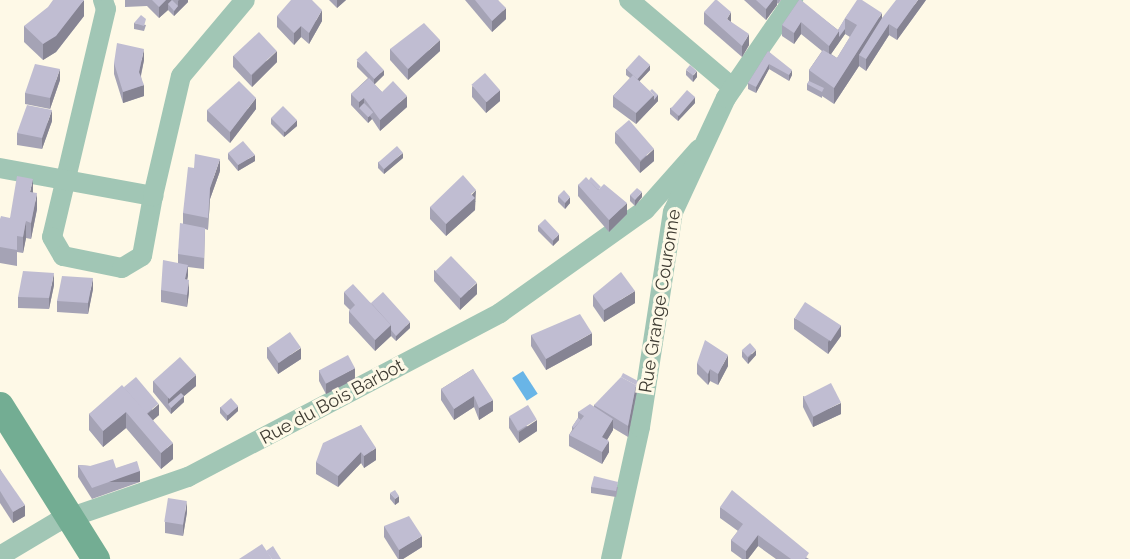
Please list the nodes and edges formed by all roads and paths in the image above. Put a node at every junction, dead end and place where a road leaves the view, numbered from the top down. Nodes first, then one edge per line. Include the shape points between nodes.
1 (103, 0) edge
2 (245, 0) edge
3 (629, 0) edge
4 (793, 0) edge
5 (733, 88) junction
6 (699, 149) junction
7 (0, 168) edge
8 (64, 180) junction
9 (153, 196) junction
10 (645, 210) junction
11 (673, 212) junction
12 (0, 406) edge
13 (71, 516) junction
14 (0, 556) edge
15 (96, 559) edge
16 (611, 559) edge

1 - 8 street via 106,9
2 - 9 street via 181,76
3 - 5 street
4 - 5 street, Rue Grange Couronne
5 - 6 street, Rue Grange Couronne
6 - 10 street, Rue du Bois Barbot
6 - 11 street, Rue Grange Couronne
7 - 8 street
8 - 9 street
8 - 9 street via 52,237 63,256 122,268 142,256
10 - 11 street
10 - 13 street, Rue du Bois Barbot via 500,313 188,477
11 - 16 street, Rue Grange Couronne via 640,427
12 - 13 street
13 - 14 street, Rue du Bois Barbot
13 - 15 street

